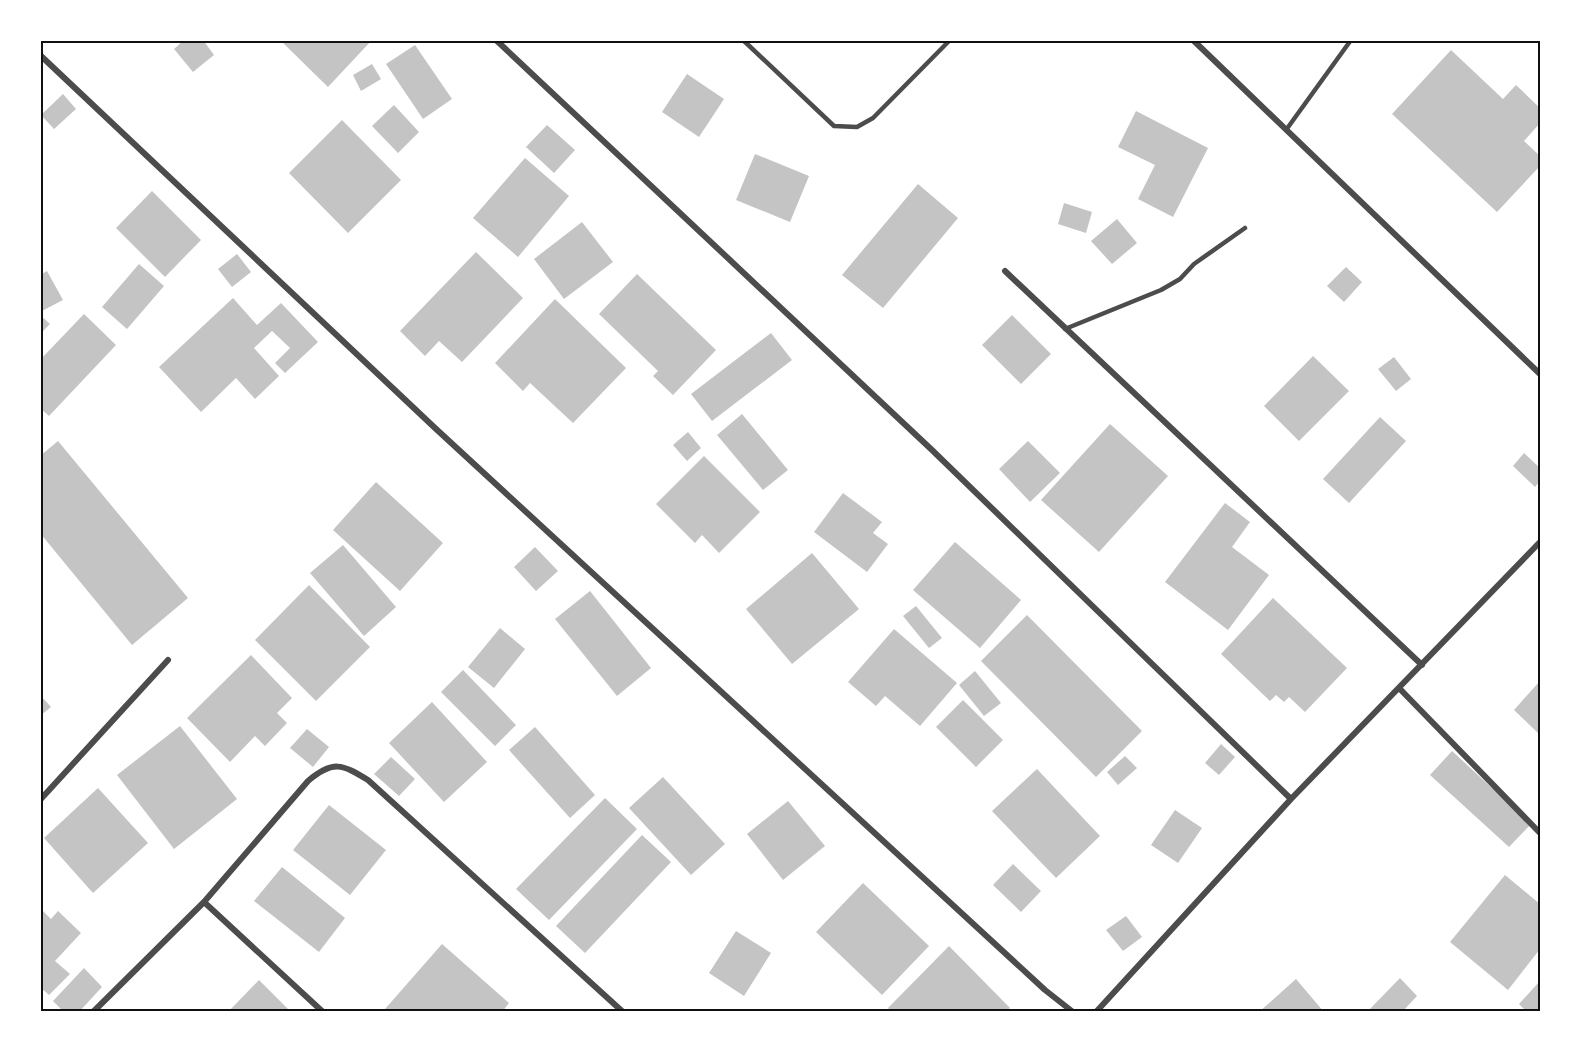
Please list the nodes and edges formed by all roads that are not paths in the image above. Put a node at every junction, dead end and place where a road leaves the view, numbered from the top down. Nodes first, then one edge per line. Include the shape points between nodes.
1 (496, 40) edge
2 (743, 40) edge
3 (950, 40) edge
4 (1193, 40) edge
5 (1350, 40) edge
6 (40, 55) edge
7 (1286, 129) junction
8 (1245, 228) dead end
9 (1005, 271) dead end
10 (1065, 329) junction
11 (1540, 374) edge
12 (1540, 542) edge
13 (168, 660) dead end
14 (1422, 664) junction
15 (1399, 688) junction
16 (1291, 799) junction
17 (40, 801) edge
18 (1540, 833) edge
19 (204, 902) junction
20 (93, 1011) edge
21 (323, 1011) edge
22 (623, 1011) edge
23 (1072, 1011) edge
24 (1096, 1011) edge

1 - 16 street via 932,450
2 - 3 lane via 834,126 857,127 873,118
4 - 7 street
5 - 7 lane
6 - 23 street via 444,436
7 - 11 street
8 - 10 lane via 1161,290
9 - 10 street
10 - 14 street
12 - 14 street
13 - 17 street
14 - 15 street
15 - 16 street
15 - 18 street
16 - 24 street
19 - 20 street
19 - 21 street
19 - 22 street via 308,781 335,765 351,769 368,780

